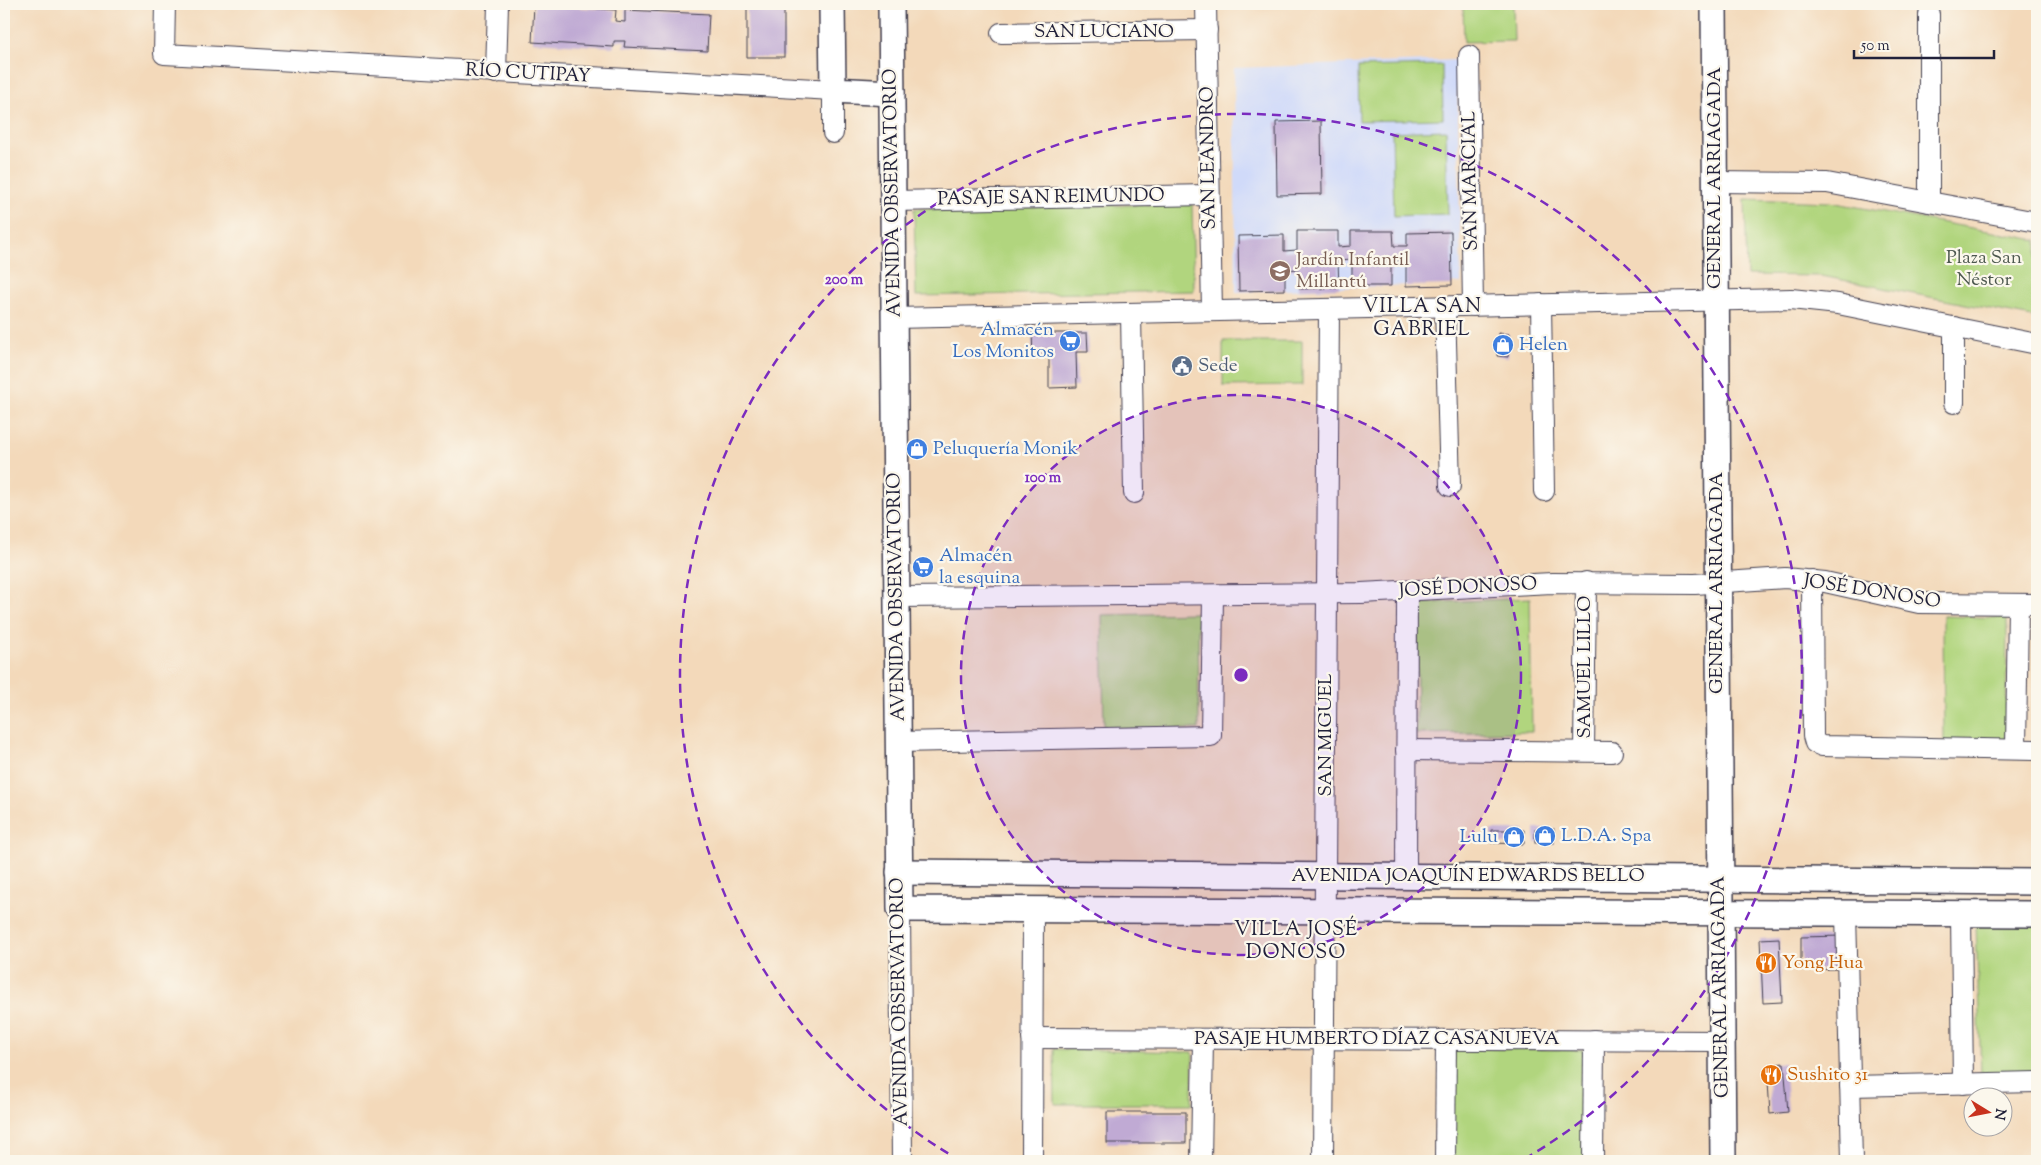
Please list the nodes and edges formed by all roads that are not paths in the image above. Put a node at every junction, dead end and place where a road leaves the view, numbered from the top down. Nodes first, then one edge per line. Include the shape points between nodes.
1 (165, 4) edge
2 (498, 4) edge
3 (832, 4) edge
4 (892, 4) edge
5 (1206, 4) edge
6 (1714, 4) edge
7 (1929, 14) dead end
8 (1207, 30) junction
9 (1001, 33) dead end
10 (1469, 56) dead end
11 (496, 73) junction
12 (833, 90) junction
13 (892, 94) junction
14 (833, 133) dead end
15 (1715, 182) junction
16 (1209, 195) junction
17 (893, 201) junction
18 (1929, 202) junction
19 (2037, 222) edge
20 (1716, 300) junction
21 (1542, 304) junction
22 (1445, 306) junction
23 (1473, 306) junction
24 (1330, 308) junction
25 (1212, 311) junction
26 (1131, 313) junction
27 (894, 318) junction
28 (1954, 327) junction
29 (2037, 344) edge
30 (1954, 403) dead end
31 (1450, 486) dead end
32 (1544, 491) dead end
33 (1134, 493) dead end
34 (1812, 580) junction
35 (1586, 582) junction
36 (1717, 583) junction
37 (1407, 591) junction
38 (1327, 594) junction
39 (1213, 595) junction
40 (897, 597) junction
41 (2027, 604) edge
42 (898, 742) junction
43 (1406, 750) junction
44 (1584, 751) junction
45 (1612, 752) dead end
46 (899, 872) junction
47 (1325, 875) junction
48 (1406, 876) junction
49 (1719, 878) junction
50 (2037, 882) edge
51 (900, 909) junction
52 (1033, 910) junction
53 (1325, 912) junction
54 (1719, 913) junction
55 (1846, 913) junction
56 (1961, 914) junction
57 (2037, 914) edge
58 (1032, 1038) junction
59 (1203, 1039) junction
60 (1324, 1039) junction
61 (1446, 1040) junction
62 (1594, 1040) junction
63 (1721, 1041) junction
64 (2037, 1082) edge
65 (1963, 1084) junction
66 (1850, 1086) junction
67 (902, 1161) edge
68 (1032, 1161) edge
69 (1201, 1161) edge
70 (1323, 1161) edge
71 (1445, 1161) edge
72 (1594, 1161) edge
73 (1723, 1161) edge
74 (1852, 1161) edge

1 - 11 street, RÍO CUTIPAY via 164,54
2 - 11 street
3 - 12 street
4 - 13 street, AVENIDA OBSERVATORIO
5 - 8 street, SAN LEANDRO
6 - 15 street, GENERAL ARRIAGADA
7 - 18 street
8 - 9 street, SAN LUCIANO
8 - 16 street, SAN LEANDRO
10 - 23 street, SAN MARCIAL
11 - 12 street, RÍO CUTIPAY
12 - 13 street, RÍO CUTIPAY
12 - 14 street
13 - 17 street, AVENIDA OBSERVATORIO
15 - 18 street via 1827,183
15 - 20 street, GENERAL ARRIAGADA
16 - 17 street, PASAJE SAN REIMUNDO
16 - 25 street, SAN LEANDRO
17 - 27 street, AVENIDA OBSERVATORIO
18 - 19 street
20 - 21 street
20 - 28 street via 1821,302
20 - 36 street, GENERAL ARRIAGADA
21 - 23 street
21 - 32 street
22 - 23 street
22 - 24 street
22 - 31 street
24 - 25 street
24 - 38 street, SAN MIGUEL
25 - 26 street
26 - 27 street
26 - 33 street
27 - 40 street, AVENIDA OBSERVATORIO
28 - 29 street
28 - 30 street
34 - 36 street, JOSÉ DONOSO via 1763,578
34 - 41 street, JOSÉ DONOSO via 1919,603
34 - 41 street via 1812,736 1814,743 1822,746 2026,750
35 - 36 street, JOSÉ DONOSO
35 - 37 street, JOSÉ DONOSO
35 - 44 street, SAMUEL LILLO
36 - 49 street, GENERAL ARRIAGADA
37 - 38 street, JOSÉ DONOSO
37 - 43 street
38 - 39 street, JOSÉ DONOSO
38 - 47 street, SAN MIGUEL
39 - 40 street, JOSÉ DONOSO
39 - 42 street via 1211,736
40 - 42 street, AVENIDA OBSERVATORIO
42 - 46 street, AVENIDA OBSERVATORIO
43 - 44 street
43 - 48 street
44 - 45 street
46 - 47 street, AVENIDA JOAQUÍN EDWARDS BELLO
46 - 51 street, AVENIDA OBSERVATORIO
47 - 48 street, AVENIDA JOAQUÍN EDWARDS BELLO
47 - 53 street, SAN MIGUEL
48 - 49 street, AVENIDA JOAQUÍN EDWARDS BELLO
49 - 50 street, AVENIDA JOAQUÍN EDWARDS BELLO
49 - 54 street, GENERAL ARRIAGADA
51 - 52 street, AVENIDA JOAQUÍN EDWARDS BELLO
51 - 67 street, AVENIDA OBSERVATORIO
52 - 53 street, AVENIDA JOAQUÍN EDWARDS BELLO
52 - 58 street
53 - 54 street, AVENIDA JOAQUÍN EDWARDS BELLO
53 - 60 street, SAN MIGUEL
54 - 55 street, AVENIDA JOAQUÍN EDWARDS BELLO
54 - 63 street, GENERAL ARRIAGADA
55 - 56 street, AVENIDA JOAQUÍN EDWARDS BELLO
55 - 66 street
56 - 57 street, AVENIDA JOAQUÍN EDWARDS BELLO
56 - 65 street
58 - 59 street, PASAJE HUMBERTO DÍAZ CASANUEVA
58 - 68 street
59 - 60 street, PASAJE HUMBERTO DÍAZ CASANUEVA
59 - 69 street
60 - 61 street, PASAJE HUMBERTO DÍAZ CASANUEVA
60 - 70 street, SAN MIGUEL
61 - 62 street, PASAJE HUMBERTO DÍAZ CASANUEVA
61 - 71 street
62 - 63 street, PASAJE HUMBERTO DÍAZ CASANUEVA
62 - 72 street
63 - 73 street, GENERAL ARRIAGADA
64 - 65 street
65 - 66 street
66 - 74 street

